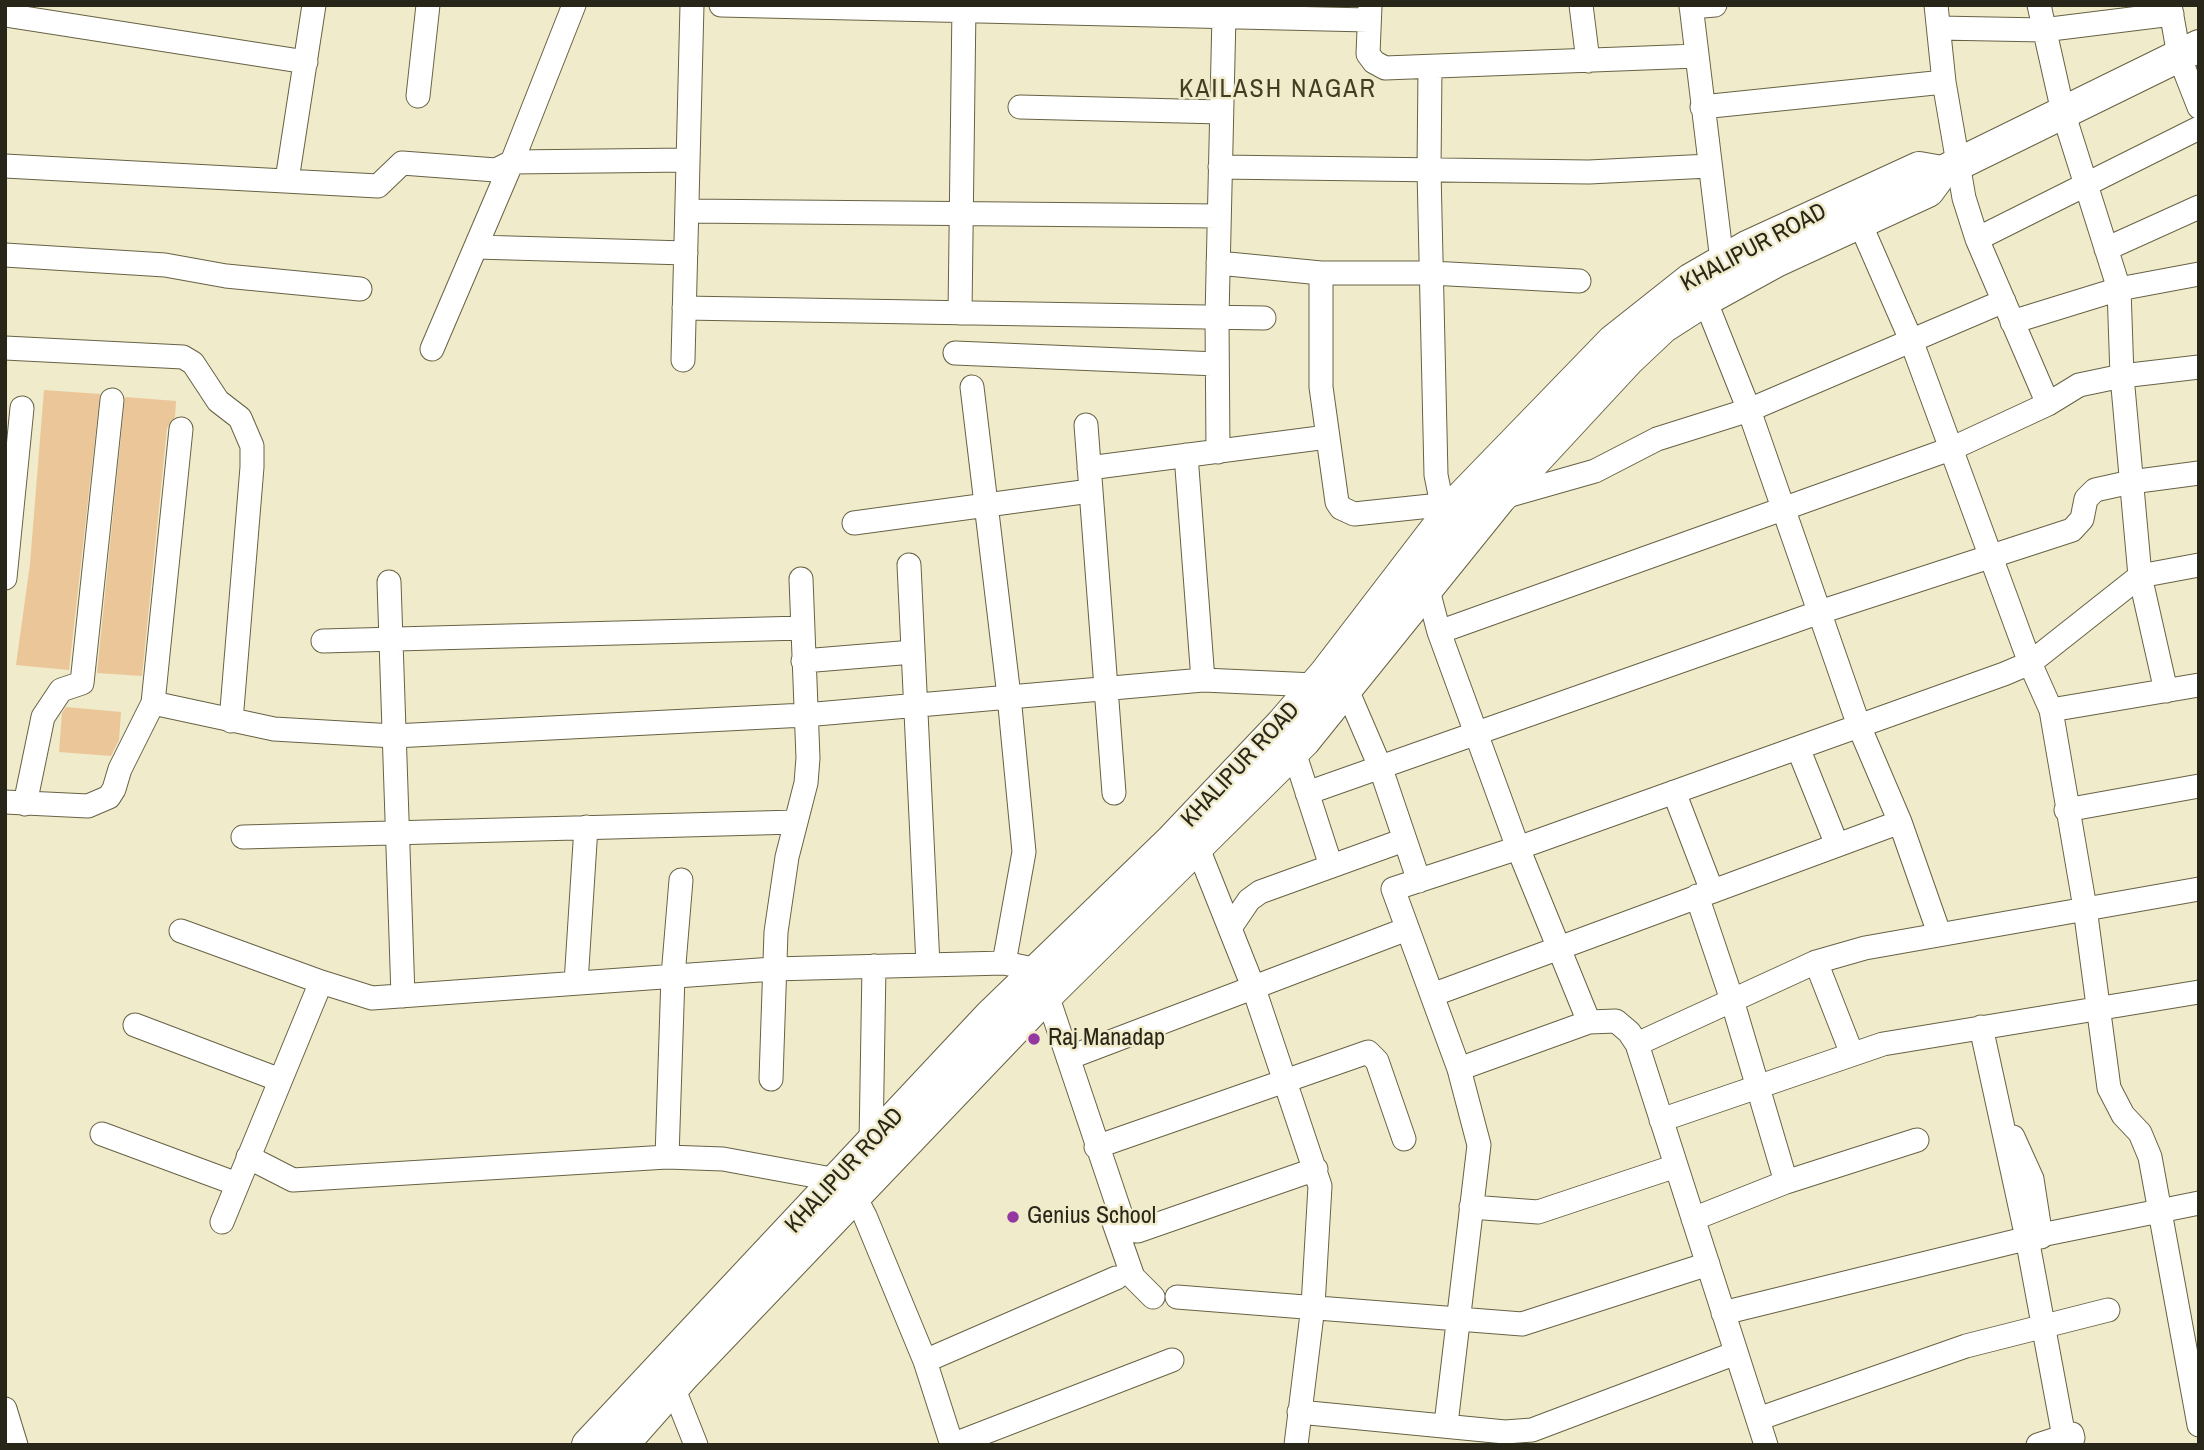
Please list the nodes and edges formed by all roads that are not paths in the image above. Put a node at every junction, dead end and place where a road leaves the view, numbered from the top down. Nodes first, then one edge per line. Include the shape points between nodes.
1 (314, 5) edge
2 (428, 5) edge
3 (574, 5) edge
4 (692, 5) edge
5 (721, 5) edge
6 (1581, 5) edge
7 (1714, 5) edge
8 (2039, 5) edge
9 (1691, 6) edge
10 (964, 7) edge
11 (1112, 8) edge
12 (2171, 10) edge
13 (1260, 11) edge
14 (1369, 13) edge
15 (1224, 15) junction
16 (5, 16) edge
17 (1937, 16) edge
18 (2043, 30) junction
19 (2189, 51) edge
20 (1696, 56) junction
21 (1588, 61) junction
22 (306, 62) junction
23 (1430, 68) junction
24 (1944, 82) junction
25 (418, 96) dead end
26 (1020, 107) dead end
27 (1702, 107) junction
28 (2199, 107) edge
29 (1222, 112) junction
30 (2063, 112) junction
31 (2199, 128) edge
32 (688, 160) junction
33 (512, 162) junction
34 (5, 166) edge
35 (1709, 166) junction
36 (1220, 167) junction
37 (1950, 168) junction
38 (1429, 171) junction
39 (287, 180) junction
40 (2085, 185) junction
41 (2199, 207) edge
42 (687, 211) junction
43 (962, 212) junction
44 (1219, 216) junction
45 (1859, 221) junction
46 (1977, 239) junction
47 (476, 247) junction
48 (2106, 249) junction
49 (686, 253) junction
50 (5, 255) edge
51 (1218, 263) junction
52 (1321, 273) junction
53 (1431, 273) junction
54 (2199, 274) edge
55 (1579, 281) dead end
56 (1718, 283) junction
57 (360, 289) dead end
58 (2119, 289) junction
59 (684, 309) junction
60 (2008, 311) junction
61 (960, 313) junction
62 (1217, 317) junction
63 (1264, 318) dead end
64 (1911, 340) junction
65 (5, 348) edge
66 (432, 349) dead end
67 (955, 353) dead end
68 (683, 360) dead end
69 (1217, 364) junction
70 (2199, 367) edge
71 (2122, 376) junction
72 (972, 387) dead end
73 (112, 400) dead end
74 (2048, 404) junction
75 (22, 408) dead end
76 (1749, 410) junction
77 (1086, 425) dead end
78 (181, 429) dead end
79 (1327, 437) junction
80 (1953, 448) junction
81 (1218, 452) junction
82 (1186, 455) junction
83 (2199, 473) edge
84 (1090, 480) junction
85 (2131, 482) junction
86 (1500, 498) junction
87 (986, 505) junction
88 (1783, 507) junction
89 (1442, 513) junction
90 (853, 523) dead end
91 (1419, 550) junction
92 (1457, 551) junction
93 (1990, 554) junction
94 (909, 565) dead end
95 (2199, 565) edge
96 (2140, 576) junction
97 (5, 578) edge
98 (801, 579) dead end
99 (389, 582) dead end
100 (1427, 589) junction
101 (1820, 612) junction
102 (802, 628) junction
103 (1439, 632) junction
104 (323, 641) dead end
105 (391, 641) junction
106 (913, 652) junction
107 (803, 661) junction
108 (2030, 663) junction
109 (1203, 680) junction
110 (1315, 685) junction
111 (2199, 685) edge
112 (1106, 686) junction
113 (1347, 690) junction
114 (2166, 691) junction
115 (1009, 696) junction
116 (153, 703) junction
117 (916, 705) junction
118 (2051, 710) junction
119 (805, 715) junction
120 (231, 721) junction
121 (1859, 726) junction
122 (394, 736) junction
123 (1477, 736) junction
124 (1798, 748) junction
125 (1294, 752) junction
126 (1381, 769) junction
127 (2199, 786) edge
128 (1674, 792) junction
129 (1114, 793) dead end
130 (1307, 793) junction
131 (15, 803) edge
132 (2066, 810) junction
133 (796, 822) junction
134 (1900, 822) junction
135 (586, 827) junction
136 (398, 831) junction
137 (1193, 835) junction
138 (243, 836) dead end
139 (1404, 840) junction
140 (1837, 845) junction
141 (1518, 848) junction
142 (1332, 866) junction
143 (681, 880) dead end
144 (1419, 881) junction
145 (2199, 889) edge
146 (1705, 893) junction
147 (2085, 908) junction
148 (1230, 928) junction
149 (1407, 929) junction
150 (181, 931) dead end
151 (1939, 933) junction
152 (1556, 947) junction
153 (1816, 962) junction
154 (1004, 963) junction
155 (928, 965) junction
156 (874, 966) junction
157 (773, 969) junction
158 (673, 976) junction
159 (321, 982) junction
160 (576, 983) junction
161 (1046, 987) junction
162 (1254, 989) junction
163 (2199, 992) edge
164 (1432, 995) junction
165 (403, 996) junction
166 (1732, 1000) junction
167 (2098, 1008) junction
168 (1590, 1022) junction
169 (135, 1025) dead end
170 (1982, 1027) junction
171 (1637, 1044) junction
172 (1852, 1054) junction
173 (1068, 1058) junction
174 (1459, 1069) junction
175 (771, 1079) dead end
176 (280, 1080) junction
177 (1285, 1082) junction
178 (1757, 1086) junction
179 (1661, 1120) junction
180 (102, 1133) dead end
181 (1404, 1139) dead end
182 (1917, 1140) dead end
183 (871, 1143) junction
184 (1096, 1147) junction
185 (248, 1157) junction
186 (667, 1157) junction
187 (1676, 1166) junction
188 (1316, 1169) junction
189 (1786, 1182) junction
190 (237, 1184) junction
191 (846, 1187) junction
192 (2199, 1203) edge
193 (1471, 1206) junction
194 (2161, 1209) junction
195 (1693, 1219) junction
196 (222, 1222) dead end
197 (2034, 1237) junction
198 (1708, 1264) junction
199 (1116, 1278) dead end
200 (1153, 1297) dead end
201 (1177, 1297) dead end
202 (1313, 1306) junction
203 (2108, 1310) dead end
204 (1723, 1313) junction
205 (1458, 1317) junction
206 (2051, 1325) junction
207 (1736, 1353) junction
208 (1172, 1360) dead end
209 (925, 1361) junction
210 (673, 1387) junction
211 (5, 1409) edge
212 (1299, 1412) junction
213 (1758, 1419) junction
214 (1446, 1424) junction
215 (2199, 1425) edge
216 (2069, 1441) edge
217 (16, 1445) edge
218 (588, 1445) edge
219 (622, 1445) edge
220 (696, 1445) edge
221 (952, 1445) edge
222 (1296, 1445) edge
223 (1766, 1445) edge
224 (2038, 1445) edge

1 - 22 street
2 - 25 street
3 - 33 street
4 - 32 street
5 - 10 street
6 - 21 street
7 - 9 street
8 - 18 street
9 - 20 street
10 - 11 street
10 - 43 street
11 - 15 street
12 - 18 street
12 - 19 street
13 - 14 street
13 - 15 street
14 - 23 street via 1368,54 1374,62 1385,68
15 - 29 street
16 - 22 street
17 - 18 street
17 - 24 street
18 - 30 street
19 - 28 street
19 - 30 street, KHALIPUR ROAD
20 - 21 street
20 - 27 street
21 - 23 street
22 - 39 street
23 - 38 street
24 - 27 street
24 - 37 street
26 - 29 street
27 - 35 street
29 - 36 street
30 - 37 street, KHALIPUR ROAD
30 - 40 street
31 - 40 street
32 - 33 street
32 - 42 street
33 - 39 street via 496,170 402,163 379,186
33 - 47 street
34 - 39 street
35 - 38 street via 1589,172
35 - 56 street
36 - 38 street
36 - 44 street
37 - 45 street, KHALIPUR ROAD via 1928,191
37 - 46 street
37 - 56 street, KHALIPUR ROAD via 1919,168 1902,175
38 - 53 street
40 - 46 street
40 - 48 street
41 - 48 street
42 - 43 street
42 - 49 street
43 - 44 street
43 - 61 street
44 - 51 street
45 - 56 street, KHALIPUR ROAD
45 - 64 street
46 - 60 street
47 - 49 street
47 - 66 street
48 - 58 street
49 - 59 street
50 - 57 street via 164,265
51 - 52 street
51 - 62 street
52 - 53 street
52 - 79 street via 1321,387
53 - 55 street
53 - 89 street via 1436,475
54 - 58 street
56 - 76 street
56 - 86 street, KHALIPUR ROAD via 1628,360
56 - 89 street, KHALIPUR ROAD via 1653,306 1612,341
58 - 60 street
58 - 71 street
59 - 61 street
59 - 68 street
60 - 64 street
60 - 74 street
61 - 62 street
62 - 63 street
62 - 69 street
64 - 76 street
64 - 80 street
65 - 120 street via 183,357 193,363 218,401 240,418 252,446 252,467
67 - 69 street
69 - 81 street
70 - 71 street
71 - 74 street via 2079,385
71 - 85 street
72 - 87 street
73 - 131 street via 82,683 61,690 43,717
74 - 80 street
75 - 97 street
76 - 86 street via 1657,439 1578,477
76 - 88 street
77 - 84 street
78 - 116 street
79 - 81 street
79 - 89 street via 1334,491 1341,508 1353,513
80 - 88 street
80 - 93 street
81 - 82 street
82 - 84 street
82 - 109 street
83 - 85 street
84 - 87 street
84 - 112 street
85 - 93 street via 2090,494 2082,519 2072,530
85 - 96 street
86 - 92 street, KHALIPUR ROAD
87 - 90 street
87 - 115 street
88 - 101 street
88 - 103 street
89 - 91 street, KHALIPUR ROAD
89 - 92 street
91 - 100 street
91 - 110 street, KHALIPUR ROAD
92 - 100 street, KHALIPUR ROAD
93 - 101 street
93 - 108 street
94 - 106 street
95 - 96 street
96 - 108 street
96 - 114 street
98 - 102 street
99 - 105 street
100 - 103 street
100 - 113 street, KHALIPUR ROAD
101 - 121 street
101 - 123 street
102 - 105 street
102 - 107 street
103 - 123 street
104 - 105 street
105 - 122 street
106 - 107 street
106 - 117 street
107 - 119 street
108 - 118 street
108 - 121 street
109 - 110 street
109 - 112 street
110 - 113 street
110 - 137 street, KHALIPUR ROAD
111 - 114 street
112 - 115 street
112 - 129 street
113 - 125 street, KHALIPUR ROAD
113 - 126 street
114 - 118 street
115 - 117 street
115 - 154 street via 1024,852
116 - 120 street
116 - 131 street via 109,797 88,806
117 - 119 street
117 - 155 street
118 - 132 street
119 - 122 street
119 - 133 street via 807,770
120 - 122 street via 274,729
121 - 124 street
121 - 134 street
122 - 136 street
123 - 126 street
123 - 141 street
124 - 128 street
124 - 140 street
125 - 130 street
125 - 137 street, KHALIPUR ROAD
126 - 130 street
126 - 139 street
127 - 132 street
128 - 141 street
128 - 146 street
130 - 142 street
132 - 147 street
133 - 135 street
133 - 157 street via 782,888
134 - 140 street
134 - 151 street
135 - 136 street
135 - 160 street
136 - 138 street
136 - 165 street
137 - 148 street
137 - 161 street, KHALIPUR ROAD
139 - 142 street
139 - 144 street
140 - 146 street
141 - 144 street
141 - 152 street
142 - 148 street via 1260,892
143 - 158 street
144 - 149 street via 1393,889
145 - 147 street
146 - 152 street
146 - 166 street
147 - 151 street
147 - 167 street
148 - 162 street
149 - 162 street
149 - 164 street
150 - 159 street
151 - 153 street
152 - 164 street
152 - 168 street
153 - 166 street
153 - 172 street
154 - 155 street
154 - 161 street
155 - 156 street
156 - 157 street
156 - 183 street
157 - 158 street
157 - 175 street
158 - 160 street
158 - 186 street
159 - 165 street via 372,998
159 - 176 street
160 - 165 street
161 - 173 street
161 - 183 street, KHALIPUR ROAD
161 - 191 street, KHALIPUR ROAD
161 - 200 street via 1133,1277
162 - 173 street
162 - 177 street
163 - 167 street
164 - 174 street
166 - 171 street
166 - 178 street
167 - 170 street
167 - 194 street via 2109,1088 2146,1146
168 - 171 street via 1616,1021
168 - 174 street
169 - 176 street
170 - 172 street
170 - 197 street via 2004,1120 2032,1179
171 - 179 street
172 - 178 street
173 - 184 street
174 - 193 street via 1479,1145
176 - 185 street
177 - 181 street via 1368,1052 1377,1060
177 - 184 street
177 - 188 street
178 - 179 street
178 - 189 street
179 - 187 street
180 - 190 street
182 - 189 street
183 - 191 street, KHALIPUR ROAD
184 - 188 street via 1122,1224 1132,1231
185 - 186 street via 293,1180
185 - 190 street
186 - 191 street via 723,1159
187 - 193 street via 1538,1212
187 - 195 street
188 - 202 street via 1320,1201
189 - 195 street
190 - 196 street
191 - 209 street
191 - 210 street, KHALIPUR ROAD
191 - 218 street, KHALIPUR ROAD
192 - 194 street
193 - 205 street
194 - 197 street
194 - 215 street
195 - 198 street
197 - 204 street
197 - 206 street
198 - 204 street
198 - 205 street via 1522,1324
199 - 209 street
201 - 202 street
202 - 205 street
202 - 212 street
203 - 206 street
204 - 207 street
205 - 214 street
206 - 213 street via 1966,1346
206 - 216 street
207 - 213 street
207 - 214 street via 1532,1430 1505,1432
208 - 221 street
209 - 221 street
210 - 219 street, KHALIPUR ROAD
210 - 220 street
211 - 217 street
212 - 214 street
212 - 222 street
213 - 223 street
216 - 224 street

